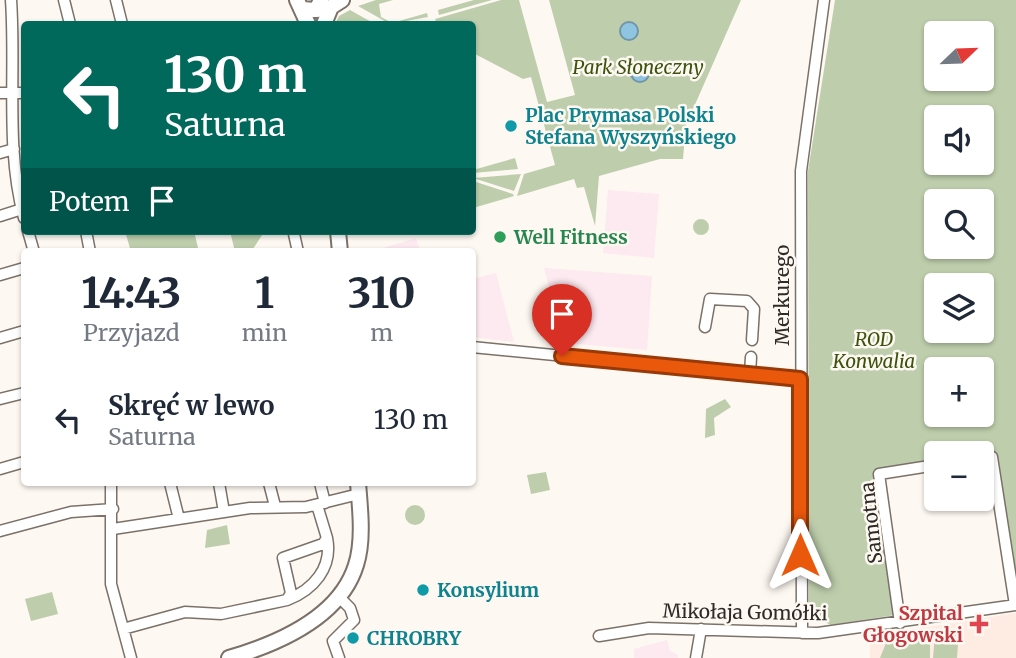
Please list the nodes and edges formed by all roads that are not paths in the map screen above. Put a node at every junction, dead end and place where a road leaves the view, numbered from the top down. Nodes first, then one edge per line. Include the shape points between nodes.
1 (12, 0) edge
2 (64, 0) edge
3 (116, 0) edge
4 (342, 0) edge
5 (824, 0) edge
6 (69, 21) edge
7 (121, 21) edge
8 (325, 21) edge
9 (13, 22) junction
10 (0, 25) edge
11 (0, 93) edge
12 (19, 93) edge
13 (14, 149) junction
14 (0, 153) edge
15 (21, 200) edge
16 (21, 214) edge
17 (0, 216) edge
18 (21, 269) edge
19 (0, 275) edge
20 (705, 327) dead end
21 (21, 332) edge
22 (0, 338) edge
23 (752, 340) dead end
24 (476, 347) edge
25 (751, 357) dead end
26 (750, 374) junction
27 (800, 379) junction
28 (21, 394) edge
29 (0, 399) edge
30 (21, 463) edge
31 (924, 468) edge
32 (0, 469) edge
33 (994, 470) edge
34 (111, 486) edge
35 (171, 486) edge
36 (220, 486) edge
37 (270, 486) edge
38 (320, 486) edge
39 (358, 489) edge
40 (321, 504) junction
41 (275, 506) junction
42 (113, 509) junction
43 (224, 512) junction
44 (179, 519) junction
45 (113, 528) junction
46 (0, 531) edge
47 (327, 538) junction
48 (338, 596) junction
49 (287, 600) junction
50 (1015, 605) edge
51 (900, 623) junction
52 (123, 629) junction
53 (701, 629) junction
54 (802, 633) junction
55 (599, 636) dead end
56 (131, 658) edge
57 (229, 658) edge
58 (339, 658) edge
59 (695, 658) edge

1 - 9 street
2 - 6 street
3 - 7 street
4 - 8 street
5 - 27 street, Merkurego via 801,171
9 - 10 street
9 - 12 street
11 - 12 street
12 - 13 street
13 - 14 street
13 - 15 street
16 - 17 street
18 - 19 street
20 - 23 street via 710,299 747,301 754,309
21 - 22 street
24 - 26 street
25 - 26 street
26 - 27 street
27 - 54 street, Merkurego
28 - 29 street
30 - 32 street
31 - 51 street, Samotna via 879,474
33 - 50 street
34 - 42 street
35 - 44 street
36 - 43 street
37 - 41 street
38 - 40 street
39 - 40 street
39 - 48 street via 359,555
40 - 41 street
40 - 47 street
41 - 43 street
42 - 45 street
42 - 46 street via 71,512
43 - 44 street
44 - 45 street
45 - 52 street via 111,584
47 - 49 street via 329,554 320,576 306,591
47 - 49 street via 323,544 283,558 291,593
48 - 57 street via 289,635
48 - 58 street via 354,620 334,641
49 - 52 street via 220,614 185,612
50 - 51 street, Mikołaja Gomółki
51 - 54 street, Mikołaja Gomółki
52 - 56 street
53 - 54 street, Mikołaja Gomółki
53 - 55 street, Mikołaja Gomółki via 649,628
53 - 59 street

